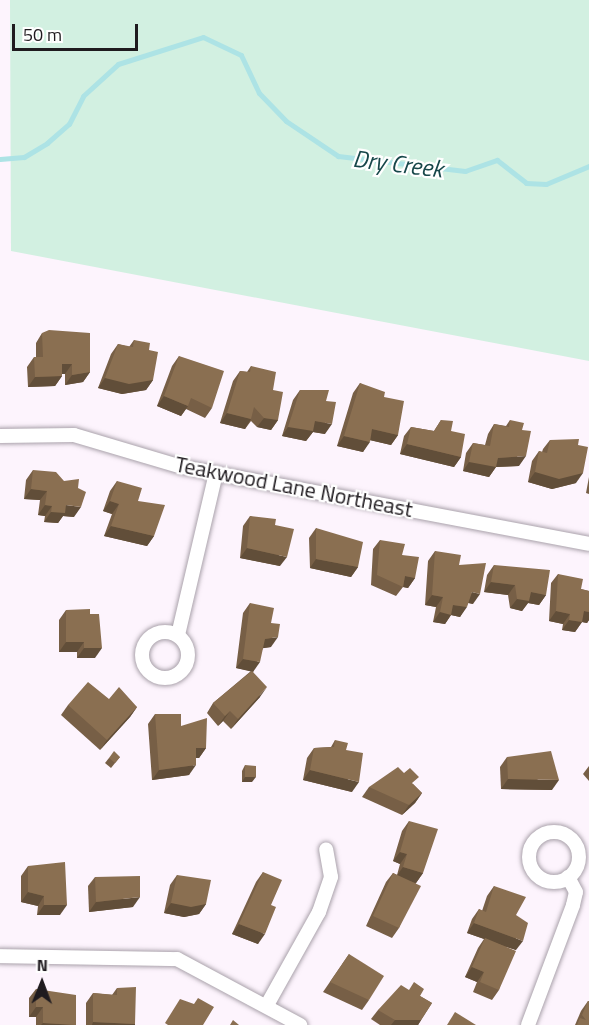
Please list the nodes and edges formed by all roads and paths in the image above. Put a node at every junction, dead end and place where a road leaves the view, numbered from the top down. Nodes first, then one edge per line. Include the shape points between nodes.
1 (0, 436) edge
2 (216, 473) junction
3 (589, 544) edge
4 (178, 635) dead end
5 (326, 849) dead end
6 (568, 877) dead end
7 (0, 956) edge
8 (267, 1005) junction
9 (300, 1025) edge
10 (528, 1025) edge

1 - 2 street, Teakwood Lane Northeast via 74,435
2 - 3 street, Teakwood Lane Northeast
2 - 4 street
5 - 8 street via 331,877 319,912
6 - 10 street via 576,892 573,905
7 - 8 street via 177,959
8 - 9 street

